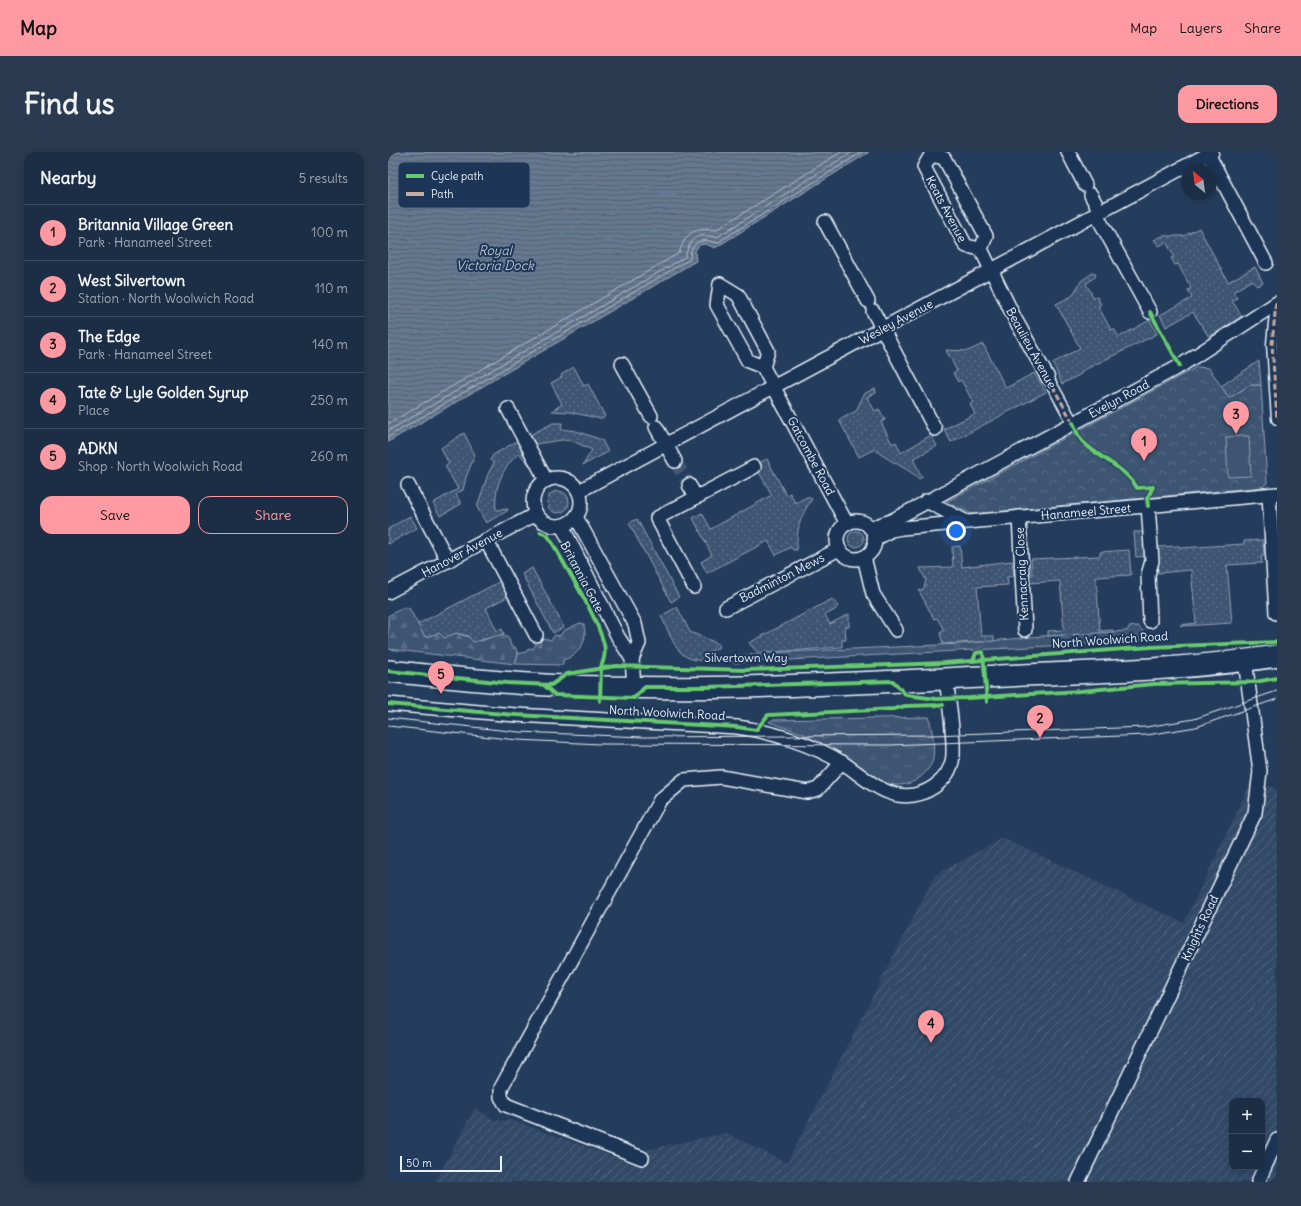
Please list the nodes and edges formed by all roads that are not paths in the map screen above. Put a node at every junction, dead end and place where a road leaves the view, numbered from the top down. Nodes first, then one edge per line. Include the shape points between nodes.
1 (1068, 152) edge
2 (1209, 153) edge
3 (1098, 213) junction
4 (825, 222) dead end
5 (981, 249) junction
6 (1266, 263) dead end
7 (991, 271) junction
8 (1276, 303) edge
9 (1150, 312) dead end
10 (883, 328) junction
11 (622, 364) dead end
12 (763, 366) junction
13 (1048, 378) joint
14 (774, 388) junction
15 (508, 409) dead end
16 (1277, 419) edge
17 (1073, 423) junction
18 (935, 429) dead end
19 (666, 444) junction
20 (676, 461) tunnel mouth
21 (754, 467) dead end
22 (546, 480) junction
23 (689, 484) tunnel mouth
24 (408, 485) dead end
25 (579, 491) junction
26 (1273, 495) edge
27 (696, 497) junction
28 (926, 501) junction
29 (1148, 506) junction
30 (536, 514) junction
31 (576, 517) junction
32 (1019, 517) junction
33 (966, 522) junction
34 (847, 524) junction
35 (562, 526) junction
36 (872, 534) junction
37 (486, 540) junction
38 (839, 549) junction
39 (864, 557) junction
40 (448, 561) junction
41 (694, 587) dead end
42 (388, 592) edge
43 (726, 608) dead end
44 (1276, 613) dead end
45 (1150, 622) dead end
46 (896, 630) dead end
47 (1025, 630) dead end
48 (536, 635) dead end
49 (1277, 656) edge
50 (632, 659) junction
51 (1245, 661) junction
52 (388, 671) edge
53 (946, 679) junction
54 (634, 687) junction
55 (388, 704) edge
56 (842, 762) junction
57 (1277, 1140) edge
58 (642, 1158) dead end
59 (1078, 1182) edge
60 (1258, 1182) edge

1 - 3 street
2 - 3 street, Wesley Avenue
2 - 6 street
3 - 7 street, Wesley Avenue
3 - 9 street
4 - 10 street
5 - 5 street, Keats Avenue via 986,236 944,158 931,155 924,167 959,233 966,246
5 - 7 street, Keats Avenue
7 - 10 street, Wesley Avenue
7 - 13 street, Beaulieu Avenue
8 - 16 street via 1272,344
8 - 17 street, Evelyn Road via 1180,366
10 - 14 street, Wesley Avenue
10 - 18 street
11 - 19 street
12 - 12 street via 768,351 738,295 720,284 717,305 748,361
12 - 14 street, Gatcombe Road
13 - 17 street, Beaulieu Avenue
14 - 19 street, Wesley Avenue
14 - 34 street, Gatcombe Road
15 - 22 street
17 - 28 street, Evelyn Road
19 - 20 street
19 - 25 street, Wesley Avenue
21 - 27 street
22 - 25 street via 569,480
22 - 30 street via 540,485 533,499
23 - 27 street
24 - 40 street
25 - 31 street via 582,505
26 - 29 street, Hanameel Street
26 - 44 street
27 - 41 street via 657,518
28 - 33 street
28 - 36 street, Evelyn Road
29 - 32 street, Hanameel Street
29 - 45 street via 1152,561 1148,575
30 - 35 street, Britannia Gate via 546,524
30 - 37 street, Hanover Avenue
31 - 35 street, Britannia Gate
31 - 50 street, Britannia Gate via 635,624 639,643
32 - 33 street, Hanameel Street
32 - 47 street, Kennacraig Close
33 - 36 street, Hanameel Street via 902,528
34 - 36 street via 860,522
34 - 38 street via 839,532
35 - 50 street, Britannia Gate via 618,637
36 - 39 street via 872,550
37 - 40 street, Hanover Avenue
37 - 48 street
38 - 39 street via 847,557
38 - 43 street, Badminton Mews
39 - 46 street via 873,594
40 - 42 street, Hanover Avenue
49 - 51 main road
50 - 54 street, Britannia Gate
51 - 53 main road
51 - 59 street, Knights Road via 1260,771 1255,813
52 - 54 main road via 507,683
53 - 54 main road via 700,688
53 - 56 street, North Woolwich Road via 953,756 948,771 935,787 924,793 898,795 881,789
55 - 56 street, North Woolwich Road via 523,715 736,727 789,739
56 - 58 street via 818,789 807,792 721,777 684,780 660,800 501,1088 501,1097 506,1105
57 - 60 street

